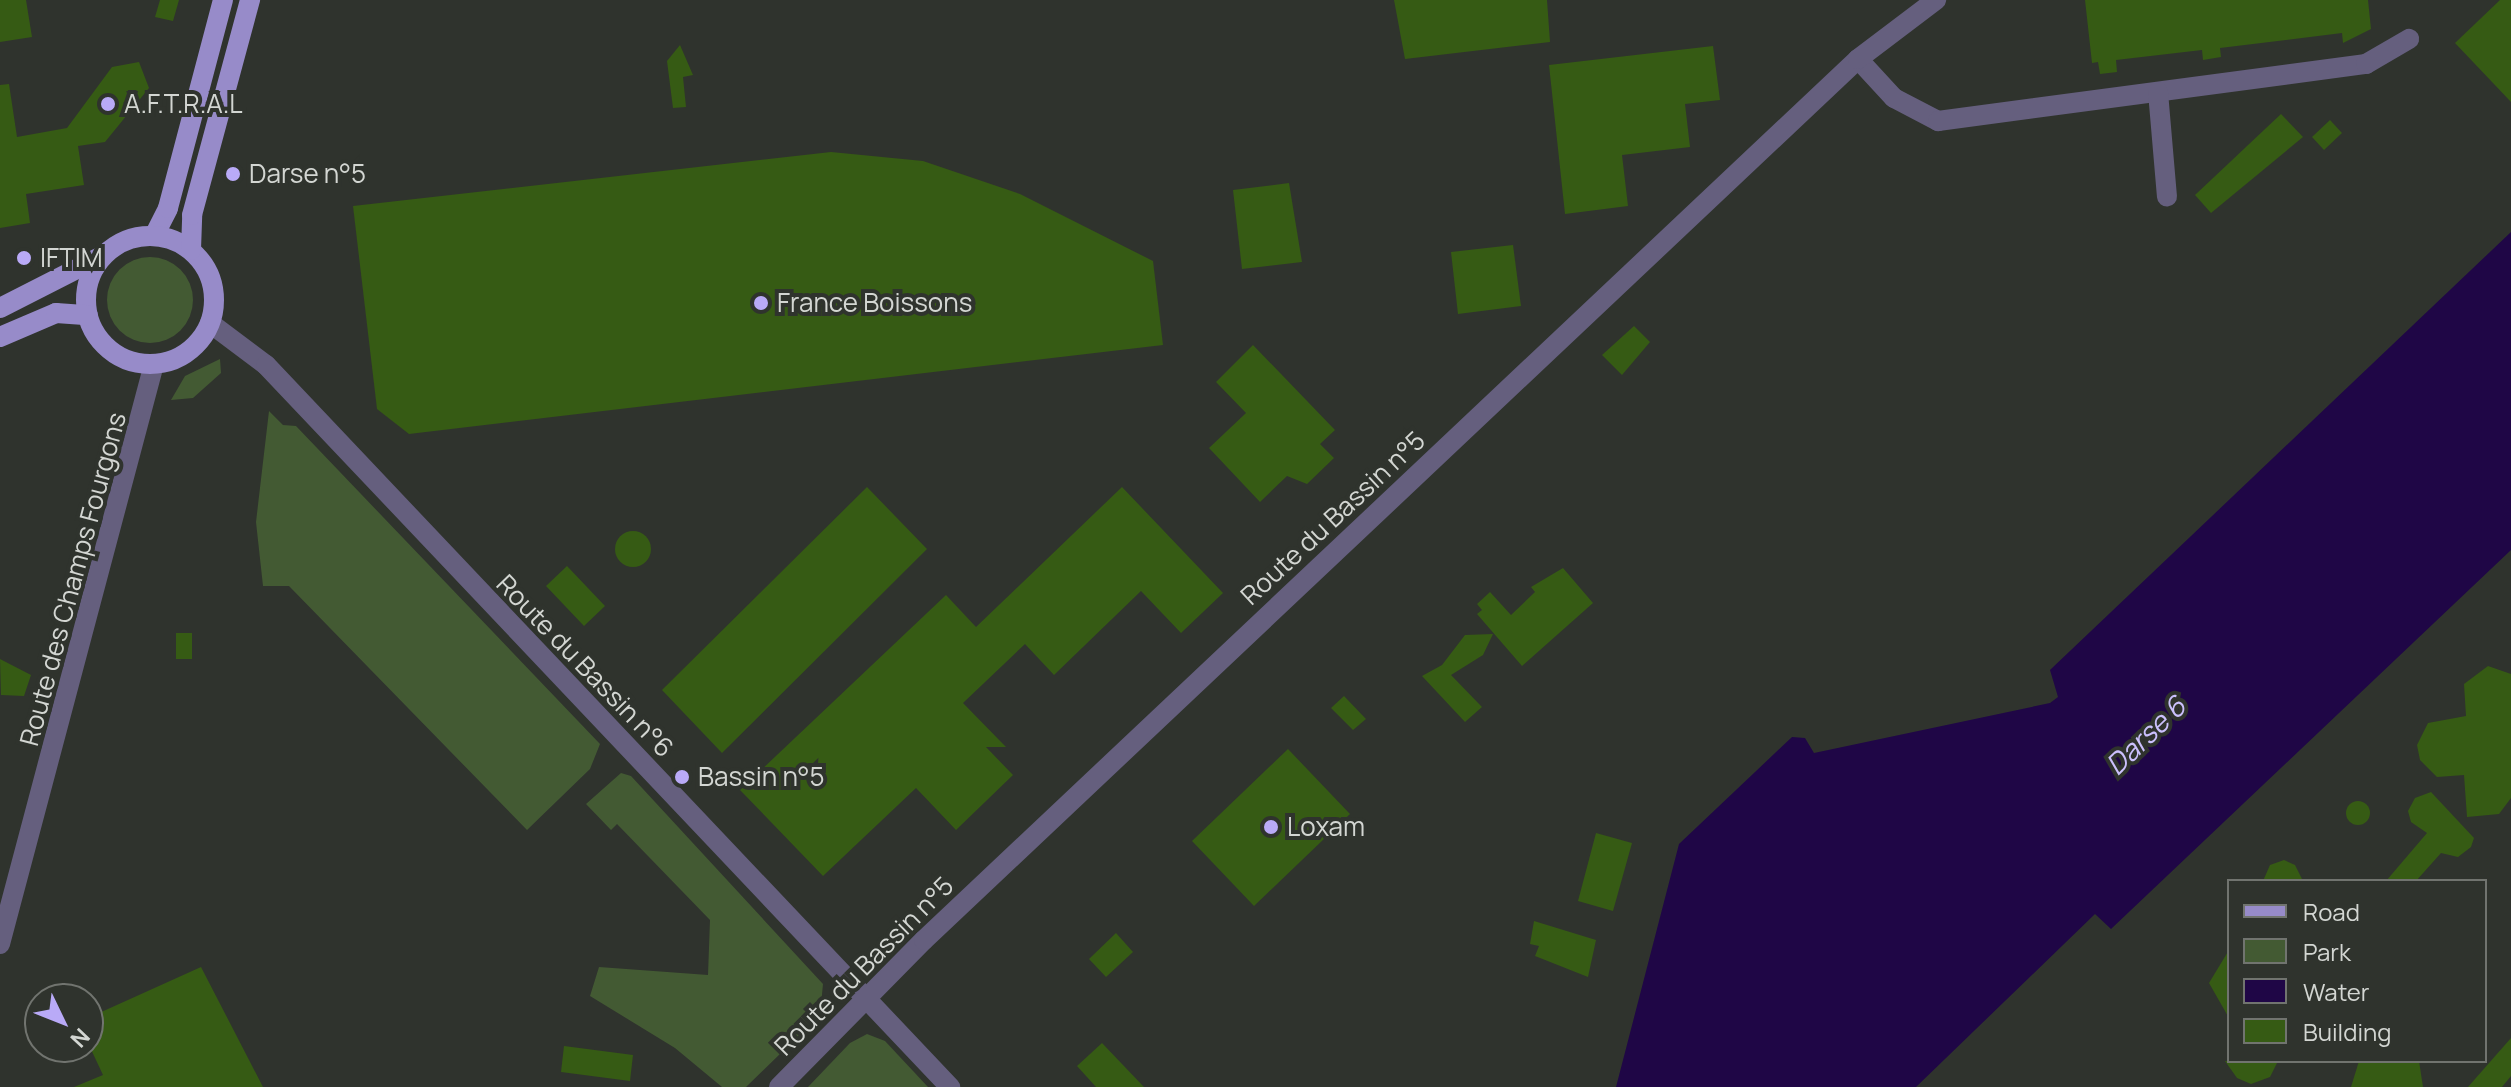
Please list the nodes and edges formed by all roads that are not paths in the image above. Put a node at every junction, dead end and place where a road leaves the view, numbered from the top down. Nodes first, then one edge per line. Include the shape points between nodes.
1 (223, 0) edge
2 (250, 0) edge
3 (1936, 0) edge
4 (2409, 39) dead end
5 (1858, 59) junction
6 (2158, 92) junction
7 (2167, 197) dead end
8 (154, 236) junction
9 (191, 250) junction
10 (106, 254) junction
11 (0, 308) edge
12 (88, 315) junction
13 (210, 323) junction
14 (0, 337) edge
15 (154, 364) junction
16 (0, 944) edge
17 (867, 1001) junction
18 (779, 1087) edge
19 (950, 1087) edge

1 - 8 main road via 168,208
2 - 9 main road via 192,215
3 - 5 street, Route du Bassin n°5
4 - 6 street via 2366,64
5 - 6 street via 1894,98 1938,121
5 - 17 street, Route du Bassin n°5
6 - 7 street
8 - 9 main road
8 - 10 main road via 128,240
9 - 13 main road via 212,283
10 - 11 main road
10 - 12 main road via 93,271
12 - 14 main road via 56,313
12 - 15 main road via 112,352
13 - 15 main road via 188,352
13 - 17 street, Route du Bassin n°6 via 266,365
15 - 16 street, Route des Champs Fourgons
17 - 18 street, Route du Bassin n°5
17 - 19 street, Route du Bassin n°6

